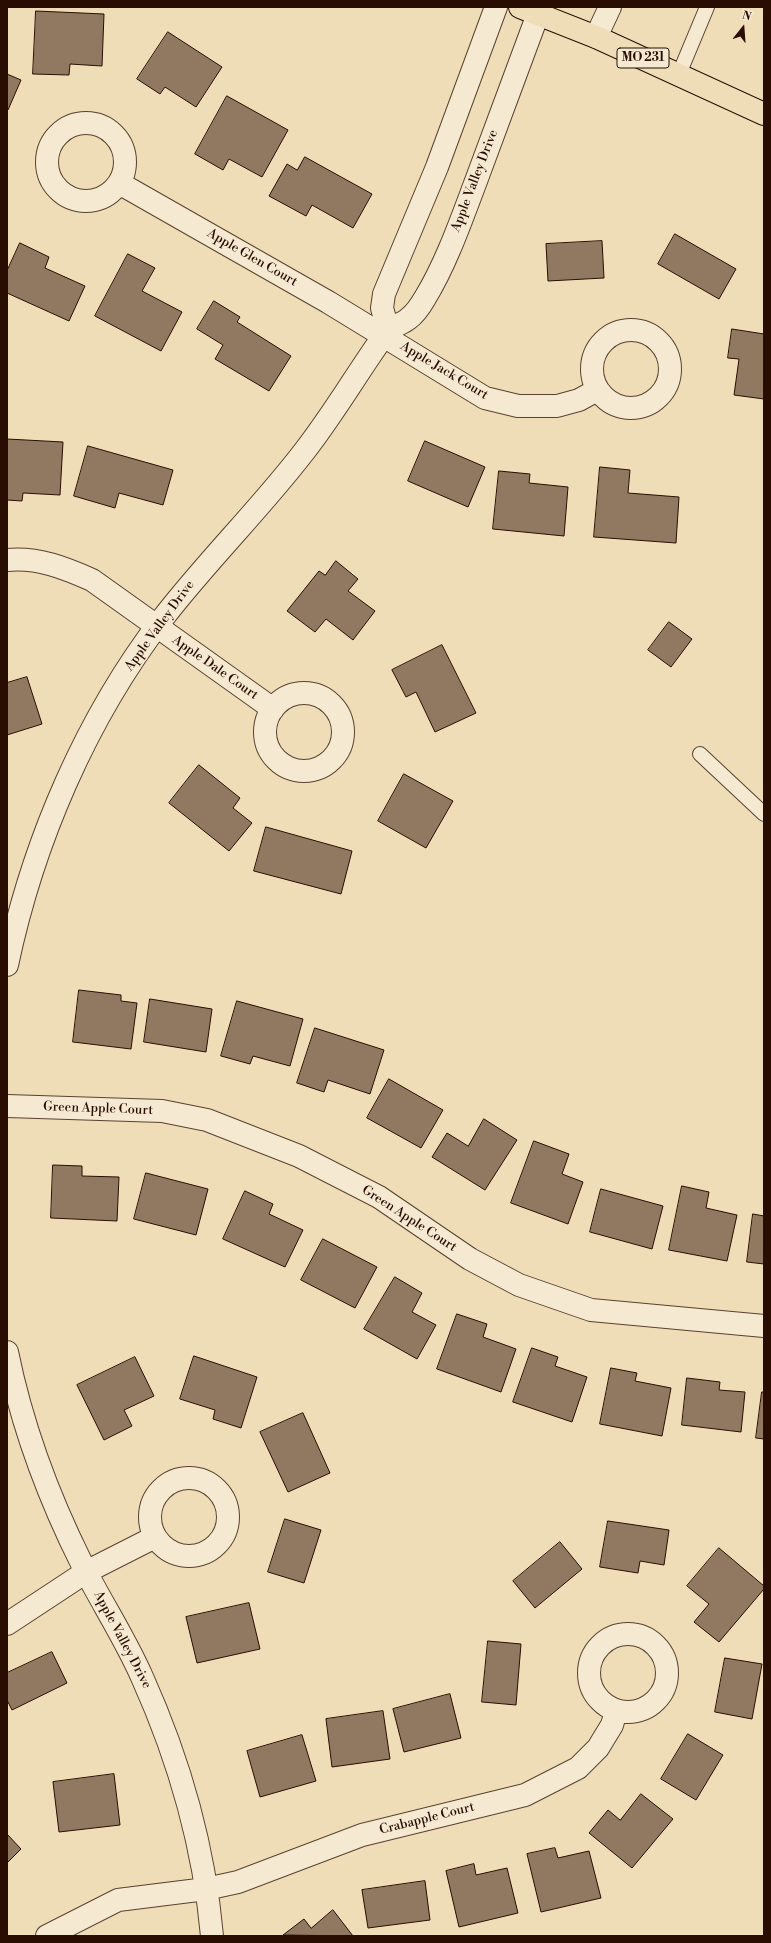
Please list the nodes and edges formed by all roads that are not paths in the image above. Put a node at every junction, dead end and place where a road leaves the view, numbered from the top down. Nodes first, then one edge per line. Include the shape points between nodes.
1 (496, 7) edge
2 (610, 7) edge
3 (707, 7) edge
4 (529, 11) edge
5 (596, 37) junction
6 (679, 74) junction
7 (764, 114) edge
8 (119, 183) dead end
9 (386, 332) junction
10 (598, 390) dead end
11 (7, 560) edge
12 (157, 627) junction
13 (273, 709) dead end
14 (700, 754) dead end
15 (764, 814) edge
16 (10, 941) edge
17 (7, 965) edge
18 (7, 1106) edge
19 (764, 1326) edge
20 (7, 1352) edge
21 (155, 1537) dead end
22 (86, 1572) junction
23 (7, 1624) edge
24 (616, 1711) dead end
25 (206, 1889) junction
26 (47, 1936) edge
27 (212, 1936) edge

1 - 9 street via 437,167 386,287 382,308
2 - 5 street
3 - 6 lane
4 - 5 main road, MO 231
4 - 9 street, Apple Valley Drive via 467,204 433,282 425,298 407,321
5 - 6 main road, MO 231
6 - 7 main road, MO 231
8 - 9 street, Apple Glen Court
9 - 10 street, Apple Jack Court via 485,398 518,406 557,406 579,400
9 - 12 street, Apple Valley Drive via 354,383 303,453 201,570
11 - 12 street, Apple Dale Court via 42,562 65,568 92,580
12 - 13 street, Apple Dale Court
12 - 16 street, Apple Valley Drive via 104,710 68,779 30,878
14 - 15 lane
16 - 17 street, Apple Valley Drive
18 - 19 street, Green Apple Court via 162,1112 207,1120 299,1156 379,1197 470,1259 519,1285 591,1310
20 - 22 street, Apple Valley Drive via 20,1408 45,1483
21 - 22 street
22 - 23 street
22 - 25 street, Apple Valley Drive via 132,1656 167,1736 192,1817
24 - 25 street, Crabapple Court via 612,1725 598,1748 578,1768 525,1795 362,1835 238,1882
25 - 26 street, Crabapple Court via 118,1900
25 - 27 street, Apple Valley Drive

